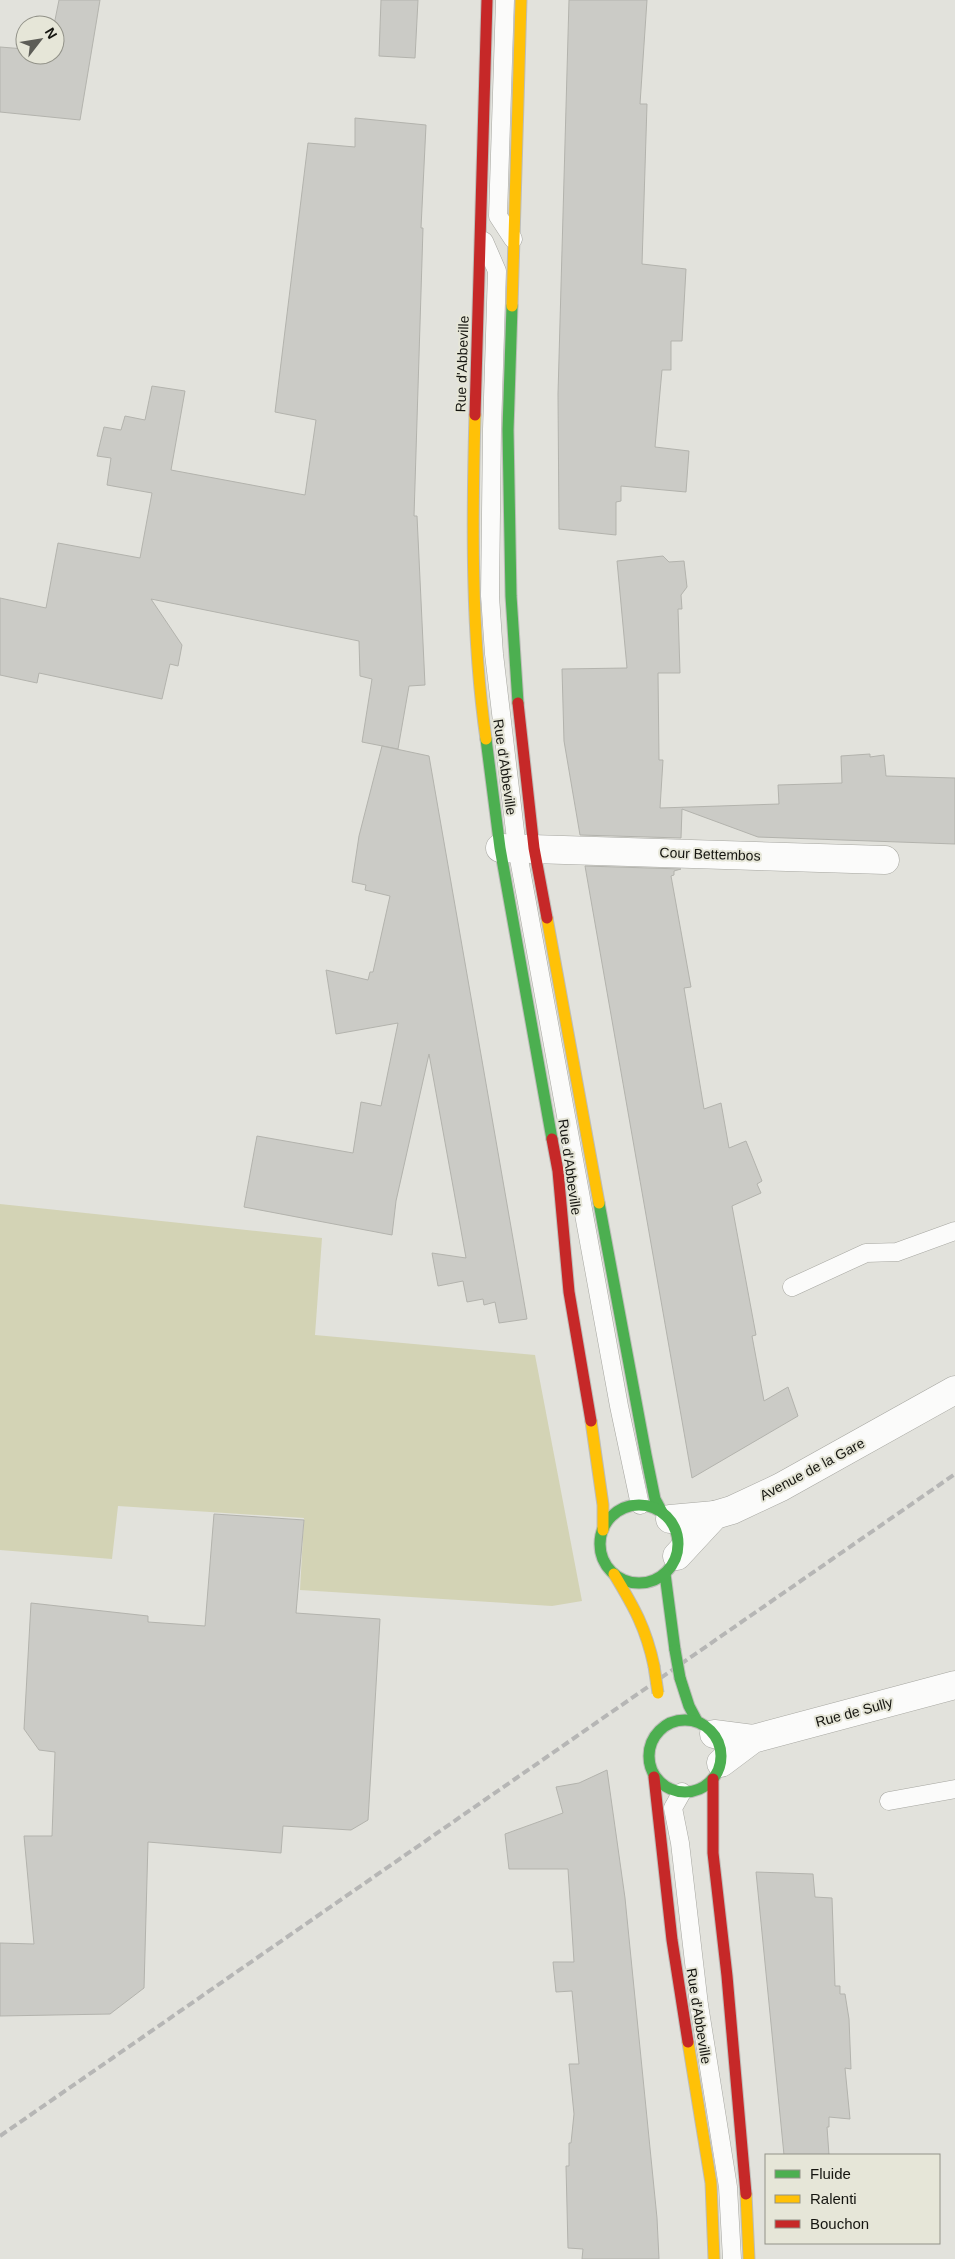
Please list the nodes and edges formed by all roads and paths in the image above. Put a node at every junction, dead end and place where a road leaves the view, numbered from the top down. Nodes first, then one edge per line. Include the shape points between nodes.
1 (487, 0) edge
2 (505, 0) edge
3 (520, 0) edge
4 (480, 231) joint
5 (513, 240) junction
6 (517, 848) junction
7 (885, 860) dead end
8 (955, 1231) edge
9 (792, 1287) dead end
10 (955, 1390) edge
11 (640, 1505) junction
12 (666, 1516) junction
13 (715, 1516) junction
14 (603, 1530) junction
15 (671, 1565) junction
16 (614, 1574) junction
17 (955, 1685) edge
18 (705, 1727) junction
19 (657, 1731) junction
20 (754, 1739) junction
21 (717, 1771) junction
22 (654, 1777) junction
23 (955, 1790) edge
24 (682, 1792) junction
25 (889, 1801) dead end
26 (714, 2259) edge
27 (732, 2259) edge
28 (749, 2259) edge

1 - 4 main road
2 - 5 lane via 498,216
3 - 5 main road, Rue d'Abbeville
4 - 6 lane via 497,271 490,596
5 - 6 main road, Rue d'Abbeville via 508,430 511,596 520,730
6 - 7 street, Cour Bettembos
6 - 11 lane
6 - 12 main road, Rue d'Abbeville via 655,1498
6 - 14 main road, Rue d'Abbeville via 558,1171 569,1292 598,1461
8 - 9 lane via 897,1252 866,1252
10 - 13 street, Avenue de la Gare via 781,1487
11 - 12 main road via 652,1507
11 - 14 main road via 620,1509
12 - 13 street
12 - 15 main road via 677,1532
13 - 15 street, Avenue de la Gare
14 - 16 main road via 602,1554
15 - 16 main road via 654,1581 640,1584
15 - 18 main road, bridge via 675,1650 680,1678 689,1706
16 - 19 main road, bridge via 637,1611 648,1638 659,1703
17 - 20 street, Rue de Sully
18 - 19 main road via 686,1719 665,1724
18 - 20 street, Rue de Sully
18 - 21 main road via 719,1742
19 - 22 main road via 648,1753
20 - 21 street, Rue de Sully
21 - 24 main road via 699,1790
21 - 28 main road, Rue d'Abbeville via 710,1804 712,1839 729,1997
22 - 24 main road via 666,1787
22 - 26 main road, Rue d'Abbeville via 672,1940 711,2183
23 - 25 lane
24 - 27 lane via 673,1808 699,2005 728,2187

